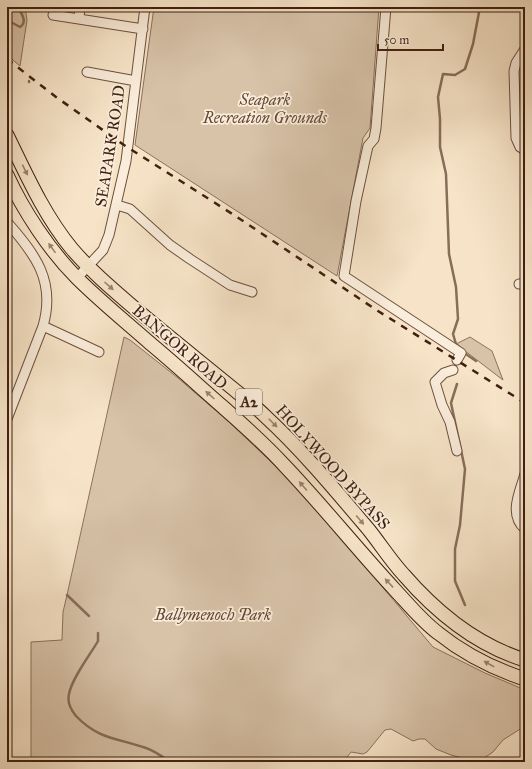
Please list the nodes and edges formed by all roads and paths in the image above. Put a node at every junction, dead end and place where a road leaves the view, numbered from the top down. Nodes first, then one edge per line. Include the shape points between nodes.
1 (80, 7) edge
2 (145, 7) edge
3 (386, 7) edge
4 (53, 15) dead end
5 (79, 19) junction
6 (143, 29) junction
7 (525, 49) edge
8 (87, 72) dead end
9 (136, 81) junction
10 (7, 135) edge
11 (525, 150) edge
12 (7, 175) edge
13 (117, 205) junction
14 (7, 222) edge
15 (14, 230) junction
16 (7, 237) edge
17 (87, 267) junction
18 (77, 278) junction
19 (246, 293) dead end
20 (43, 326) junction
21 (99, 352) dead end
22 (457, 360) dead end
23 (453, 370) dead end
24 (7, 419) edge
25 (457, 451) dead end
26 (525, 474) edge
27 (525, 529) edge
28 (469, 633) junction
29 (460, 648) junction
30 (525, 660) edge
31 (525, 679) edge

1 - 5 street
2 - 6 street, SEAPARK ROAD
3 - 22 street via 376,128 374,139 366,153 344,276 460,353
4 - 5 street
5 - 6 street
6 - 9 street, SEAPARK ROAD
7 - 11 street via 514,71 516,138
8 - 9 street
9 - 13 street, SEAPARK ROAD via 126,162
10 -> 17 highway, HOLYWOOD BYPASS / A2 via 42,205
18 -> 12 highway, A2 via 41,232
13 - 17 street, SEAPARK ROAD via 107,243
13 - 19 street via 130,209 170,245
14 - 15 street
15 - 16 street
15 - 20 street via 30,250 43,276 47,313
17 - 18 street, SEAPARK ROAD
17 -> 28 highway, HOLYWOOD BYPASS / A2 via 264,415 328,482 404,575 443,615
29 -> 18 highway, BANGOR ROAD / A2 via 437,633 422,618 370,563 284,464
20 - 21 street
20 - 24 street
23 - 25 street via 444,373 435,382 450,422
26 - 27 street via 516,511 517,519
28 - 29 highway
28 - 30 highway, HOLYWOOD BYPASS / A2 via 507,655
31 -> 29 highway, BANGOR ROAD / A2 via 494,667

